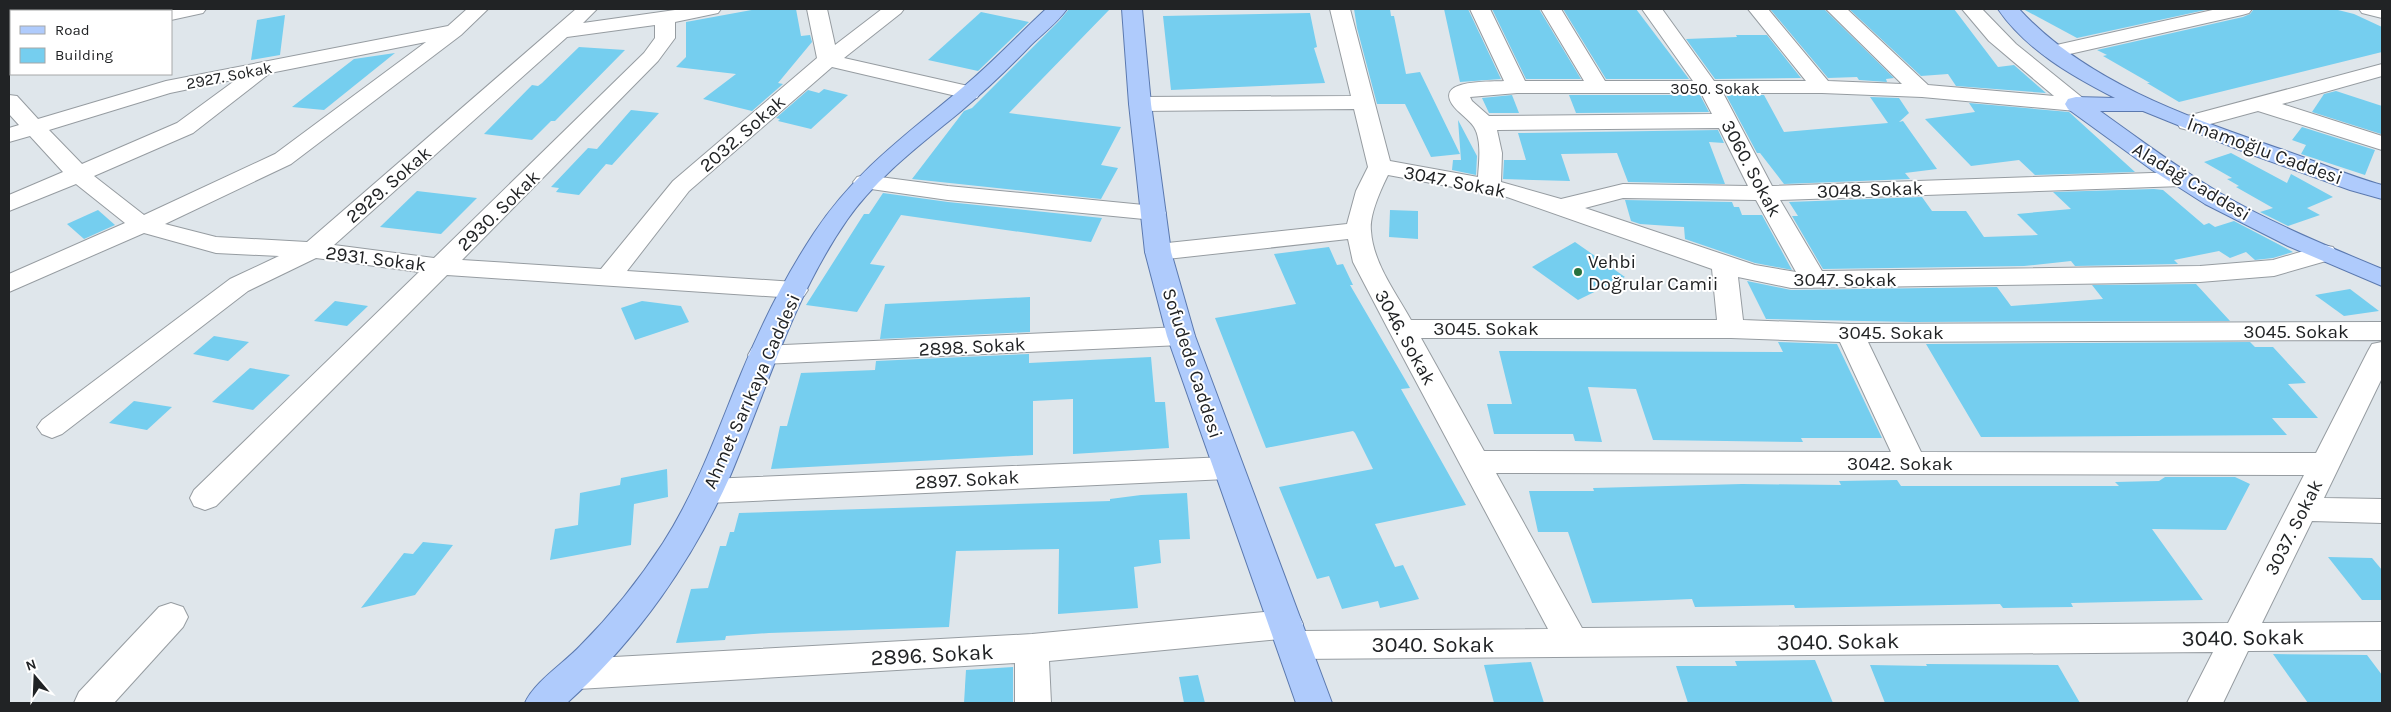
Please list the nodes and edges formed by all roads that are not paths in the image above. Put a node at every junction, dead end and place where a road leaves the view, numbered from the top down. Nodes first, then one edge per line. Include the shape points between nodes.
1 (196, 9) edge
2 (478, 9) edge
3 (587, 9) edge
4 (711, 9) edge
5 (817, 9) edge
6 (894, 9) edge
7 (1057, 9) edge
8 (1132, 9) edge
9 (1340, 9) edge
10 (1480, 9) edge
11 (1551, 9) edge
12 (1652, 9) edge
13 (1758, 9) edge
14 (1836, 9) edge
15 (1972, 9) edge
16 (2008, 9) edge
17 (2242, 9) edge
18 (2369, 9) edge
19 (2382, 12) edge
20 (172, 14) edge
21 (665, 18) junction
22 (454, 31) junction
23 (562, 32) junction
24 (2052, 52) junction
25 (828, 60) junction
26 (264, 69) junction
27 (2382, 70) edge
28 (1517, 87) junction
29 (1598, 87) junction
30 (1822, 87) junction
31 (1709, 88) junction
32 (1922, 91) junction
33 (969, 93) junction
34 (9, 100) edge
35 (1362, 102) junction
36 (2257, 103) junction
37 (1140, 104) junction
38 (2076, 104) junction
39 (2150, 105) junction
40 (1728, 121) junction
41 (1482, 123) junction
42 (2188, 123) junction
43 (33, 126) junction
44 (9, 135) edge
45 (2382, 143) edge
46 (1380, 167) junction
47 (78, 175) junction
48 (2182, 179) junction
49 (865, 182) junction
50 (1489, 186) junction
51 (2380, 192) edge
52 (1764, 193) junction
53 (9, 204) edge
54 (1560, 207) junction
55 (1154, 213) junction
56 (142, 225) junction
57 (1358, 230) junction
58 (313, 250) junction
59 (1158, 252) junction
60 (2324, 254) junction
61 (1724, 264) junction
62 (440, 267) junction
63 (609, 277) junction
64 (2382, 278) edge
65 (1814, 280) junction
66 (9, 284) edge
67 (795, 290) junction
68 (1401, 329) junction
69 (1731, 329) junction
70 (2382, 330) edge
71 (1850, 333) junction
72 (1181, 336) junction
73 (2382, 351) edge
74 (762, 356) junction
75 (52, 427) dead end
76 (1475, 462) junction
77 (1911, 463) junction
78 (2324, 464) junction
79 (1227, 468) junction
80 (708, 491) junction
81 (205, 498) dead end
82 (2304, 509) junction
83 (2382, 511) edge
84 (171, 617) dead end
85 (1290, 634) junction
86 (2382, 636) edge
87 (2239, 637) junction
88 (1573, 643) junction
89 (1032, 648) junction
90 (578, 674) junction
91 (92, 703) edge
92 (543, 703) edge
93 (1033, 703) edge
94 (1314, 703) edge
95 (2205, 703) edge

1 - 20 street
2 - 22 street
3 - 23 street, 2929. Sokak
4 - 21 street
5 - 25 street
6 - 25 street, 2032. Sokak
7 - 33 main road, Ahmet Sarıkaya Caddesi
8 - 37 main road, Sofudede Caddesi
9 - 35 street
10 - 28 street
11 - 29 street
12 - 31 street, 3060. Sokak
13 - 30 street
14 - 32 street
15 - 38 street via 2001,43 2055,83
16 - 24 main road, İmamoğlu Caddesi
17 - 24 street
18 - 19 street
21 - 23 street
21 - 62 street, 2930. Sokak via 665,38 651,57
22 - 26 street, 2927. Sokak
22 - 56 street via 283,159
23 - 58 street, 2929. Sokak
24 - 39 main road, İmamoğlu Caddesi via 2097,80
25 - 33 street
25 - 63 street, 2032. Sokak via 681,186
26 - 43 street, 2927. Sokak via 166,87
26 - 47 street via 185,128
27 - 36 street
28 - 29 street, 3050. Sokak
28 - 41 street, 3050. Sokak via 1476,88 1460,92 1460,100 1466,109
29 - 31 street, 3050. Sokak
30 - 31 street, 3050. Sokak
30 - 32 street, 3050. Sokak
31 - 40 street, 3060. Sokak
32 - 38 street, 3050. Sokak
33 - 49 main road, Ahmet Sarıkaya Caddesi via 897,150
34 - 43 street, 2931. Sokak
35 - 37 street
35 - 46 street
36 - 42 street
36 - 45 street
37 - 55 main road, Sofudede Caddesi
38 - 39 main road
38 - 48 main road, Aladağ Caddesi
39 - 42 main road, İmamoğlu Caddesi
40 - 41 street
40 - 52 street, 3060. Sokak
41 - 50 street, 3050. Sokak via 1489,145
42 - 51 main road, İmamoğlu Caddesi
43 - 44 street, 2927. Sokak
43 - 47 street, 2931. Sokak
46 - 50 street, 3047. Sokak
46 - 57 street, 3046. Sokak via 1368,191
47 - 53 street
47 - 56 street, 2931. Sokak
48 - 52 street, 3048. Sokak
48 - 60 main road, Aladağ Caddesi
49 - 55 street
49 - 67 main road, Ahmet Sarıkaya Caddesi via 837,217
50 - 54 street, 3047. Sokak
52 - 54 street, 3048. Sokak via 1623,192
52 - 65 street, 3060. Sokak
54 - 61 street, 3047. Sokak
55 - 59 main road, Sofudede Caddesi
56 - 58 street, 2931. Sokak via 216,245
56 - 66 street
57 - 59 street
57 - 68 street, 3046. Sokak via 1366,262
58 - 62 street, 2931. Sokak
58 - 75 street, 2929. Sokak via 239,285
59 - 72 main road, Sofudede Caddesi
60 - 64 main road, Aladağ Caddesi
60 - 65 street, 3047. Sokak via 2274,268 2200,274
61 - 65 street, 3047. Sokak via 1768,276
61 - 69 street
62 - 63 street, 2931. Sokak
62 - 81 street, 2930. Sokak
63 - 67 street, 2931. Sokak
67 - 74 main road, Ahmet Sarıkaya Caddesi
68 - 69 street, 3045. Sokak
68 - 76 street, 3046. Sokak
69 - 71 street, 3045. Sokak
70 - 71 street, 3045. Sokak
71 - 77 street
72 - 74 street, 2898. Sokak
72 - 79 main road, Sofudede Caddesi
73 - 78 street, 3037. Sokak
74 - 80 main road, Ahmet Sarıkaya Caddesi
76 - 77 street, 3042. Sokak
76 - 88 street, 3046. Sokak
77 - 78 street, 3042. Sokak
78 - 82 street, 3037. Sokak
79 - 80 street, 2897. Sokak
79 - 85 main road, Sofudede Caddesi
80 - 90 main road, Ahmet Sarıkaya Caddesi via 690,525 640,599 612,637
82 - 83 street
82 - 87 street, 3037. Sokak
84 - 91 street
85 - 88 street, 3040. Sokak
85 - 89 street, 2896. Sokak
85 - 94 main road, Sofudede Caddesi
86 - 87 street, 3040. Sokak
87 - 88 street, 3040. Sokak
87 - 95 street, 3037. Sokak
89 - 90 street, 2896. Sokak
89 - 93 street
90 - 92 main road, Ahmet Sarıkaya Caddesi

